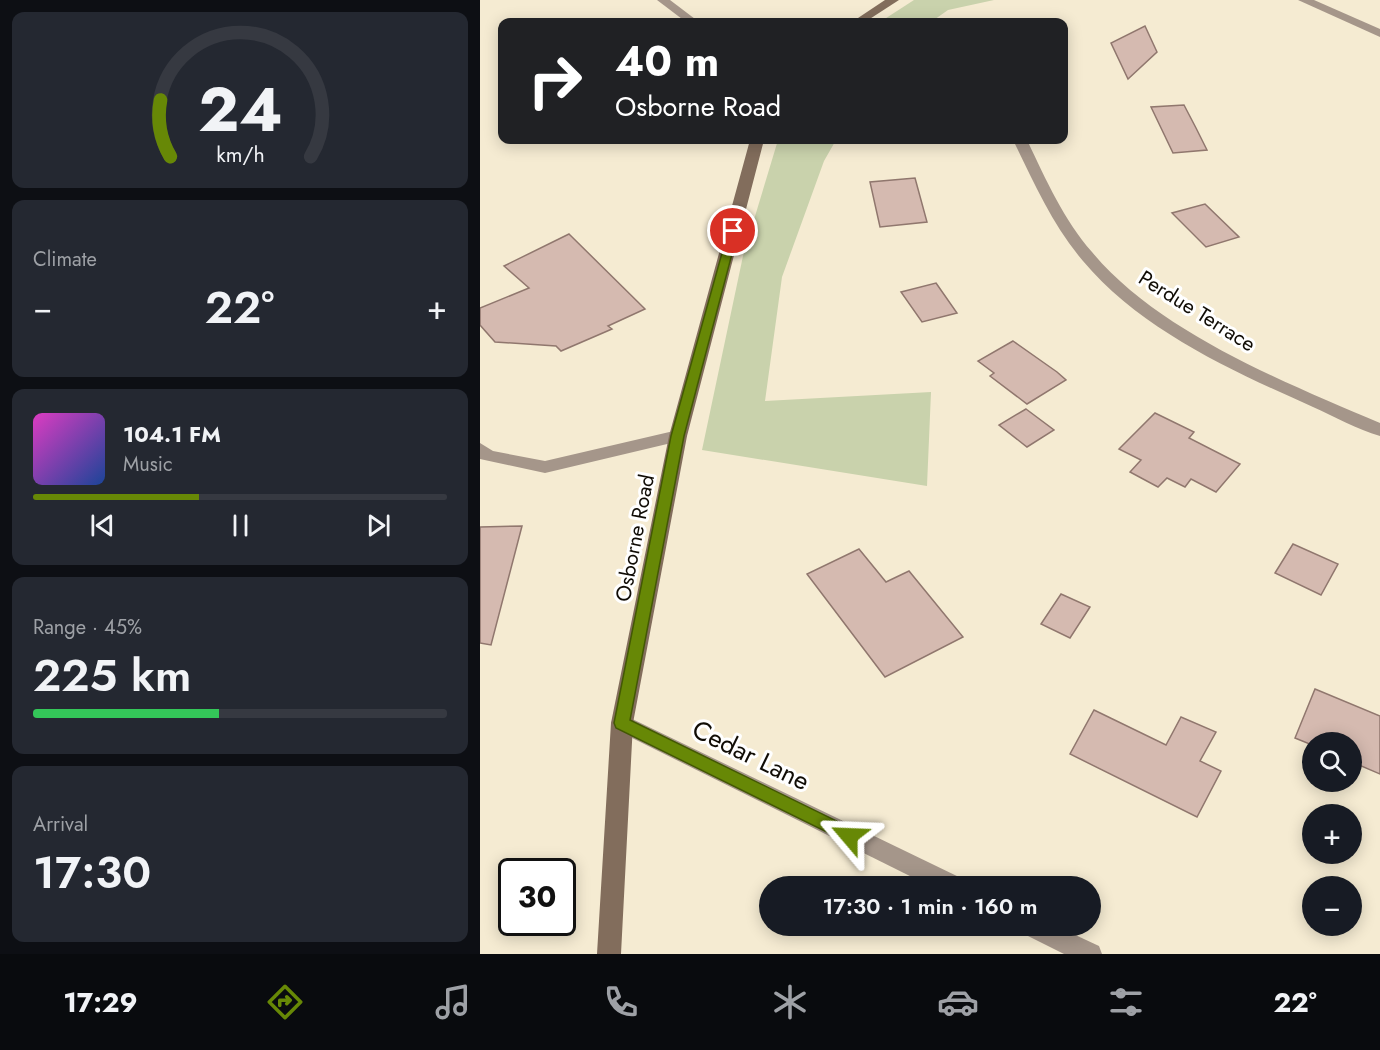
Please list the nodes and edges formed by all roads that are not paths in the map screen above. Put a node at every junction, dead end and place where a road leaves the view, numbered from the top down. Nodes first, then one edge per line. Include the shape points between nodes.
1 (663, 0) edge
2 (893, 0) edge
3 (1304, 0) edge
4 (688, 18) edge
5 (864, 18) edge
6 (1380, 33) edge
7 (756, 144) edge
8 (1022, 144) edge
9 (1380, 430) edge
10 (678, 436) junction
11 (480, 449) edge
12 (622, 723) junction
13 (933, 876) edge
14 (1053, 936) edge
15 (609, 954) edge
16 (1090, 954) edge

1 - 4 street
2 - 5 street
3 - 6 street
7 - 10 street, Osborne Road
8 - 9 street, Perdue Terrace via 1043,189 1076,241 1124,291 1172,326 1236,363
10 - 11 street via 545,467 488,456
10 - 12 street, Osborne Road
12 - 13 street, Cedar Lane
12 - 15 street, Osborne Road
14 - 16 street

